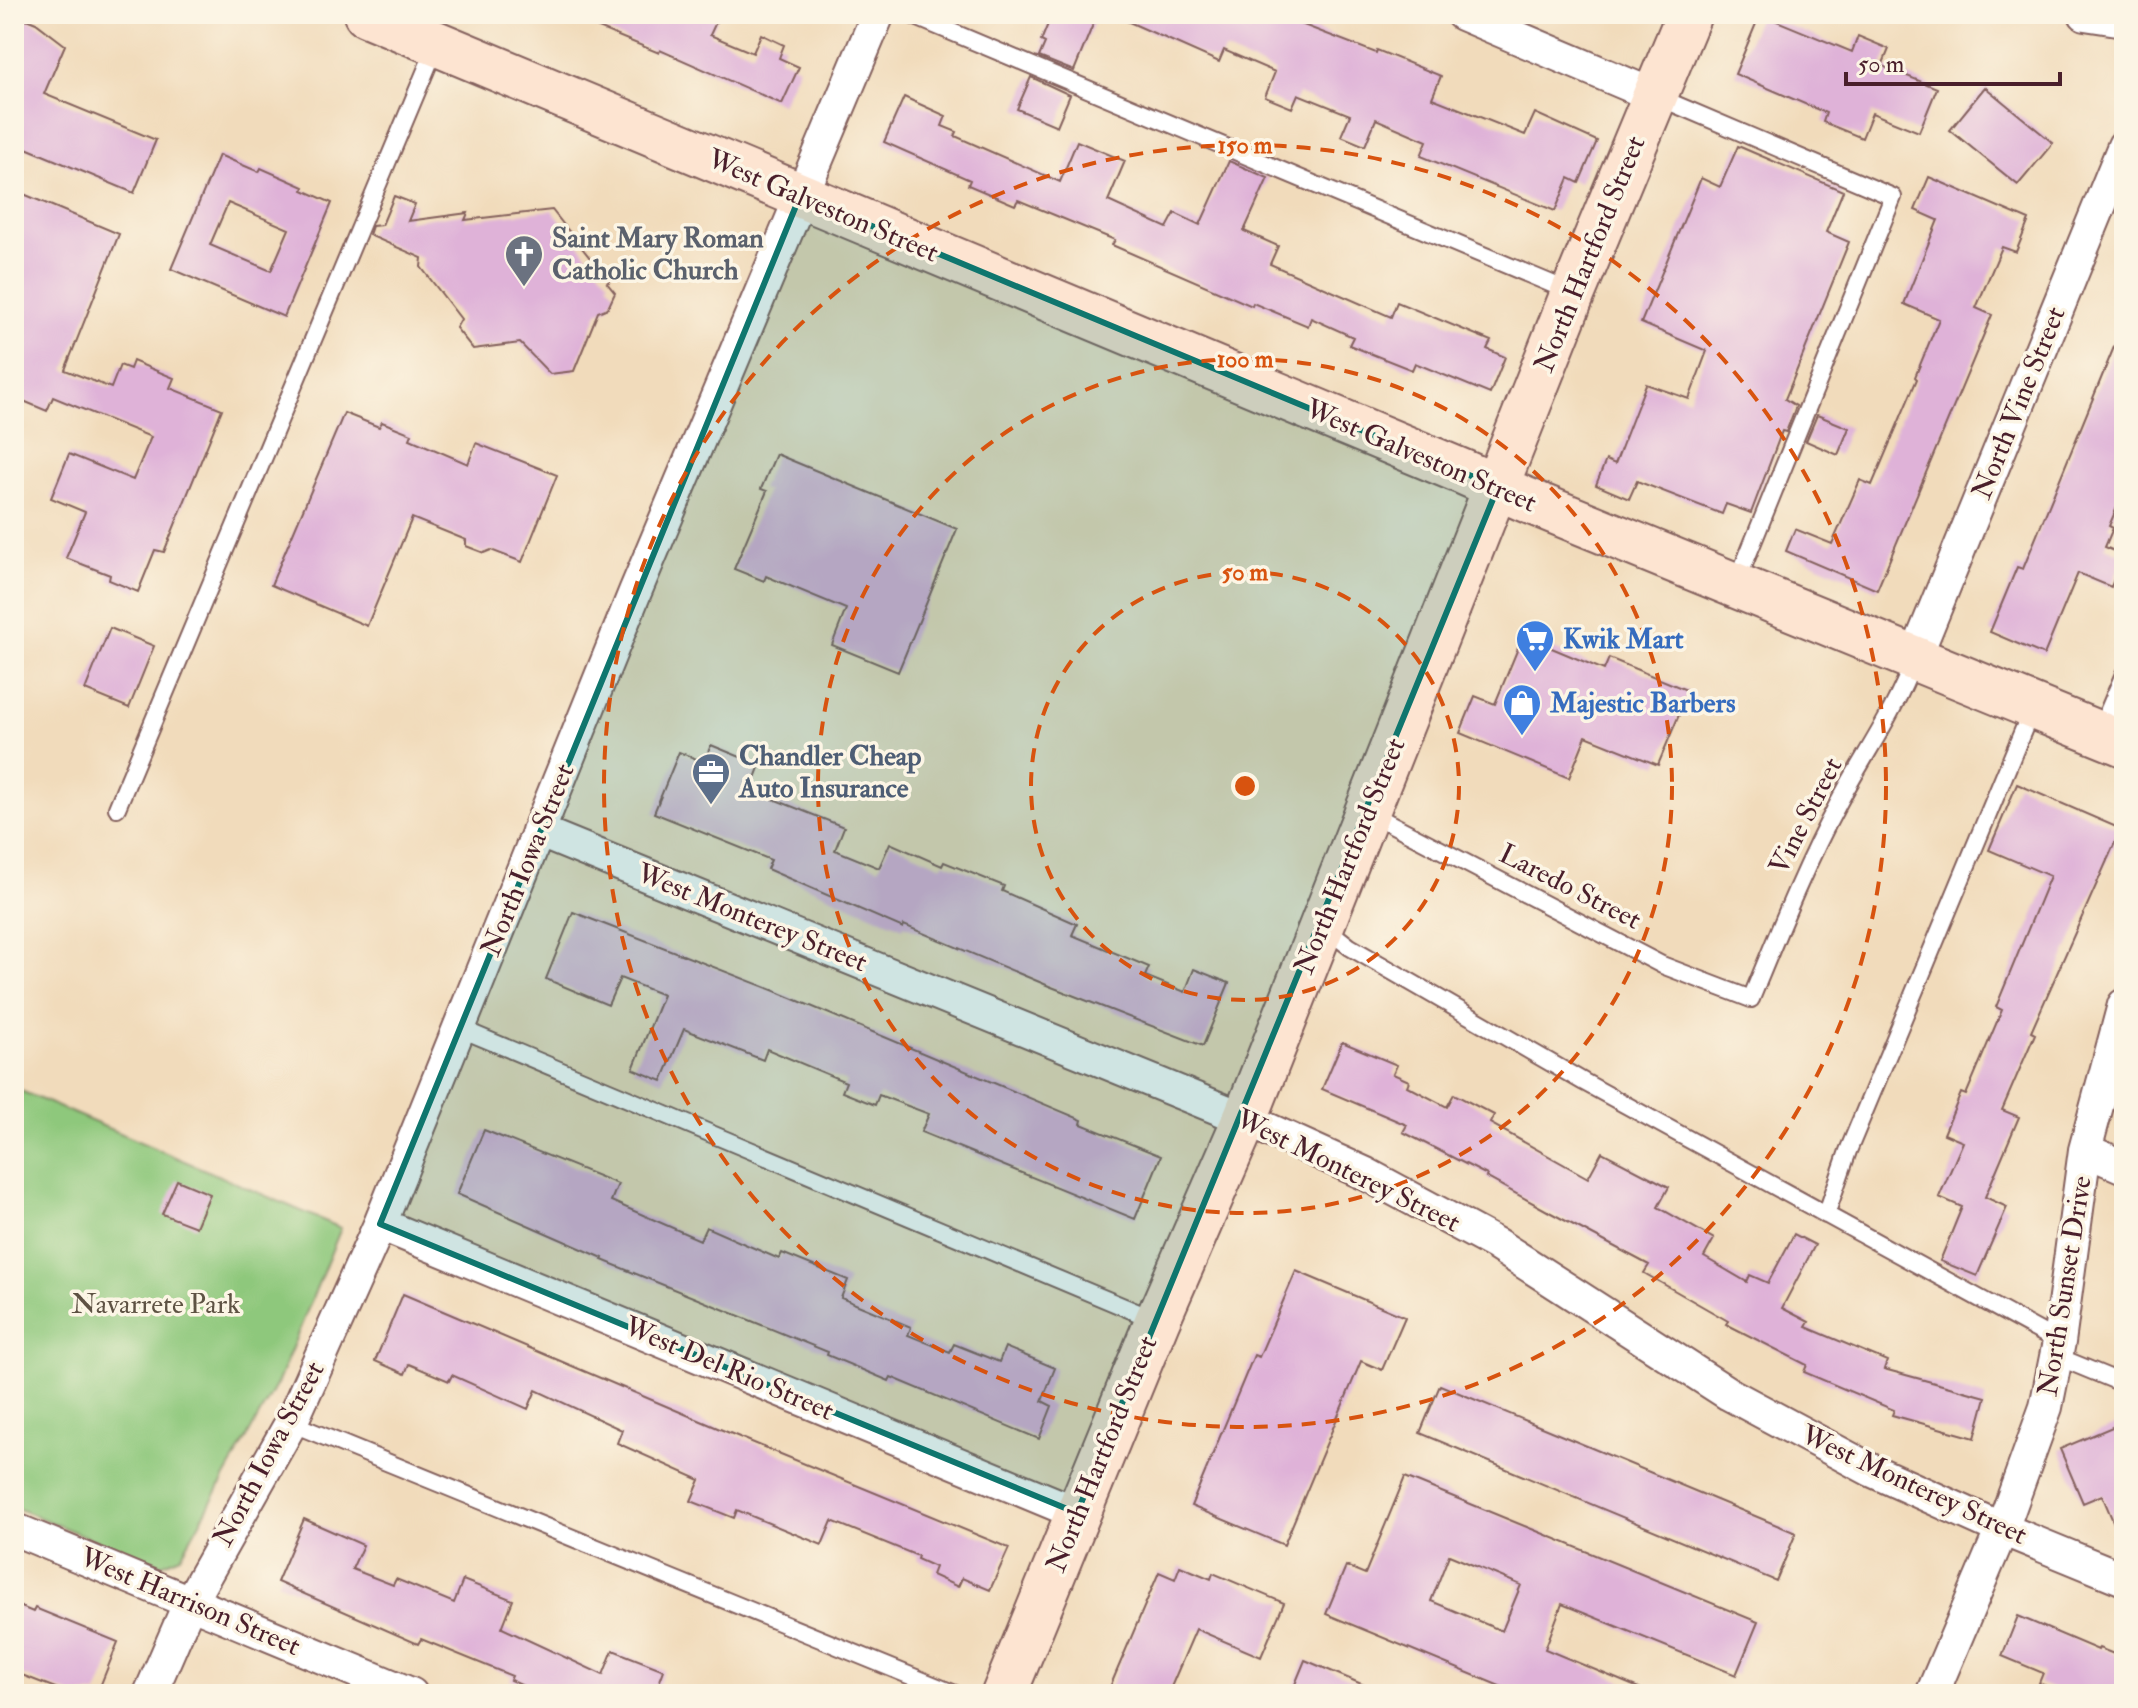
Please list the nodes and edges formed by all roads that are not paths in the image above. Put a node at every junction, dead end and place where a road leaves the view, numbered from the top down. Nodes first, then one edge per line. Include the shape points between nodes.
1 (366, 14) edge
2 (878, 14) edge
3 (909, 14) edge
4 (1462, 14) edge
5 (1689, 14) edge
6 (2085, 14) edge
7 (2124, 20) edge
8 (437, 44) junction
9 (1655, 96) junction
10 (2124, 146) edge
11 (800, 196) junction
12 (1573, 293) junction
13 (1498, 487) junction
14 (1736, 586) junction
15 (1914, 660) junction
16 (2124, 674) edge
17 (2032, 708) junction
18 (2111, 739) edge
19 (117, 808) dead end
20 (1369, 813) junction
21 (538, 831) junction
22 (1322, 925) junction
23 (1751, 999) joint
24 (2124, 1005) edge
25 (459, 1028) junction
26 (1245, 1119) junction
27 (2085, 1150) junction
28 (2124, 1167) edge
29 (1826, 1215) junction
30 (380, 1224) junction
31 (1157, 1321) junction
32 (2058, 1349) junction
33 (2124, 1384) edge
34 (291, 1423) junction
35 (1077, 1513) junction
36 (14, 1529) edge
37 (2002, 1529) junction
38 (2124, 1579) edge
39 (190, 1602) junction
40 (150, 1694) edge
41 (411, 1694) edge
42 (955, 1694) edge
43 (1004, 1694) edge
44 (1932, 1694) edge

1 - 8 street, West Galveston Street
2 - 11 street, North Iowa Street
3 - 12 lane
4 - 9 street
5 - 9 street, North Hartford Street
6 - 7 street
8 - 11 street, West Galveston Street
8 - 19 lane
9 - 12 street, North Hartford Street
9 - 14 lane via 1893,197
10 - 15 street, North Vine Street
11 - 13 street, West Galveston Street
11 - 21 street, North Iowa Street
12 - 13 street, North Hartford Street
13 - 14 street, West Galveston Street
13 - 20 street, North Hartford Street
14 - 15 street, West Galveston Street
15 - 17 street, West Galveston Street
15 - 23 lane, Vine Street via 1890,717 1839,801
16 - 18 lane
17 - 18 street, West Galveston Street
17 - 29 lane
20 - 22 street, North Hartford Street
20 - 23 lane, Laredo Street via 1662,965
21 - 25 street, North Iowa Street
21 - 26 street, West Monterey Street
22 - 26 street, North Hartford Street
22 - 29 lane via 1350,947 1529,1050
24 - 27 street, North Sunset Drive
25 - 30 street, North Iowa Street
25 - 31 lane
26 - 31 street, North Hartford Street
26 - 37 street, West Monterey Street via 1366,1174 1496,1244 1729,1394 1871,1470
27 - 28 street
27 - 32 street, North Sunset Drive
29 - 32 lane
30 - 34 street, North Iowa Street
30 - 35 street, West Del Rio Street
31 - 35 street, North Hartford Street
32 - 33 lane
32 - 37 street, North Sunset Drive via 2046,1407
34 - 39 street, North Iowa Street
34 - 42 lane
35 - 43 street, North Hartford Street
36 - 39 street, West Harrison Street
37 - 38 street, West Monterey Street
37 - 44 street, North Sunset Drive
39 - 40 street, North Iowa Street
39 - 41 street, West Harrison Street

